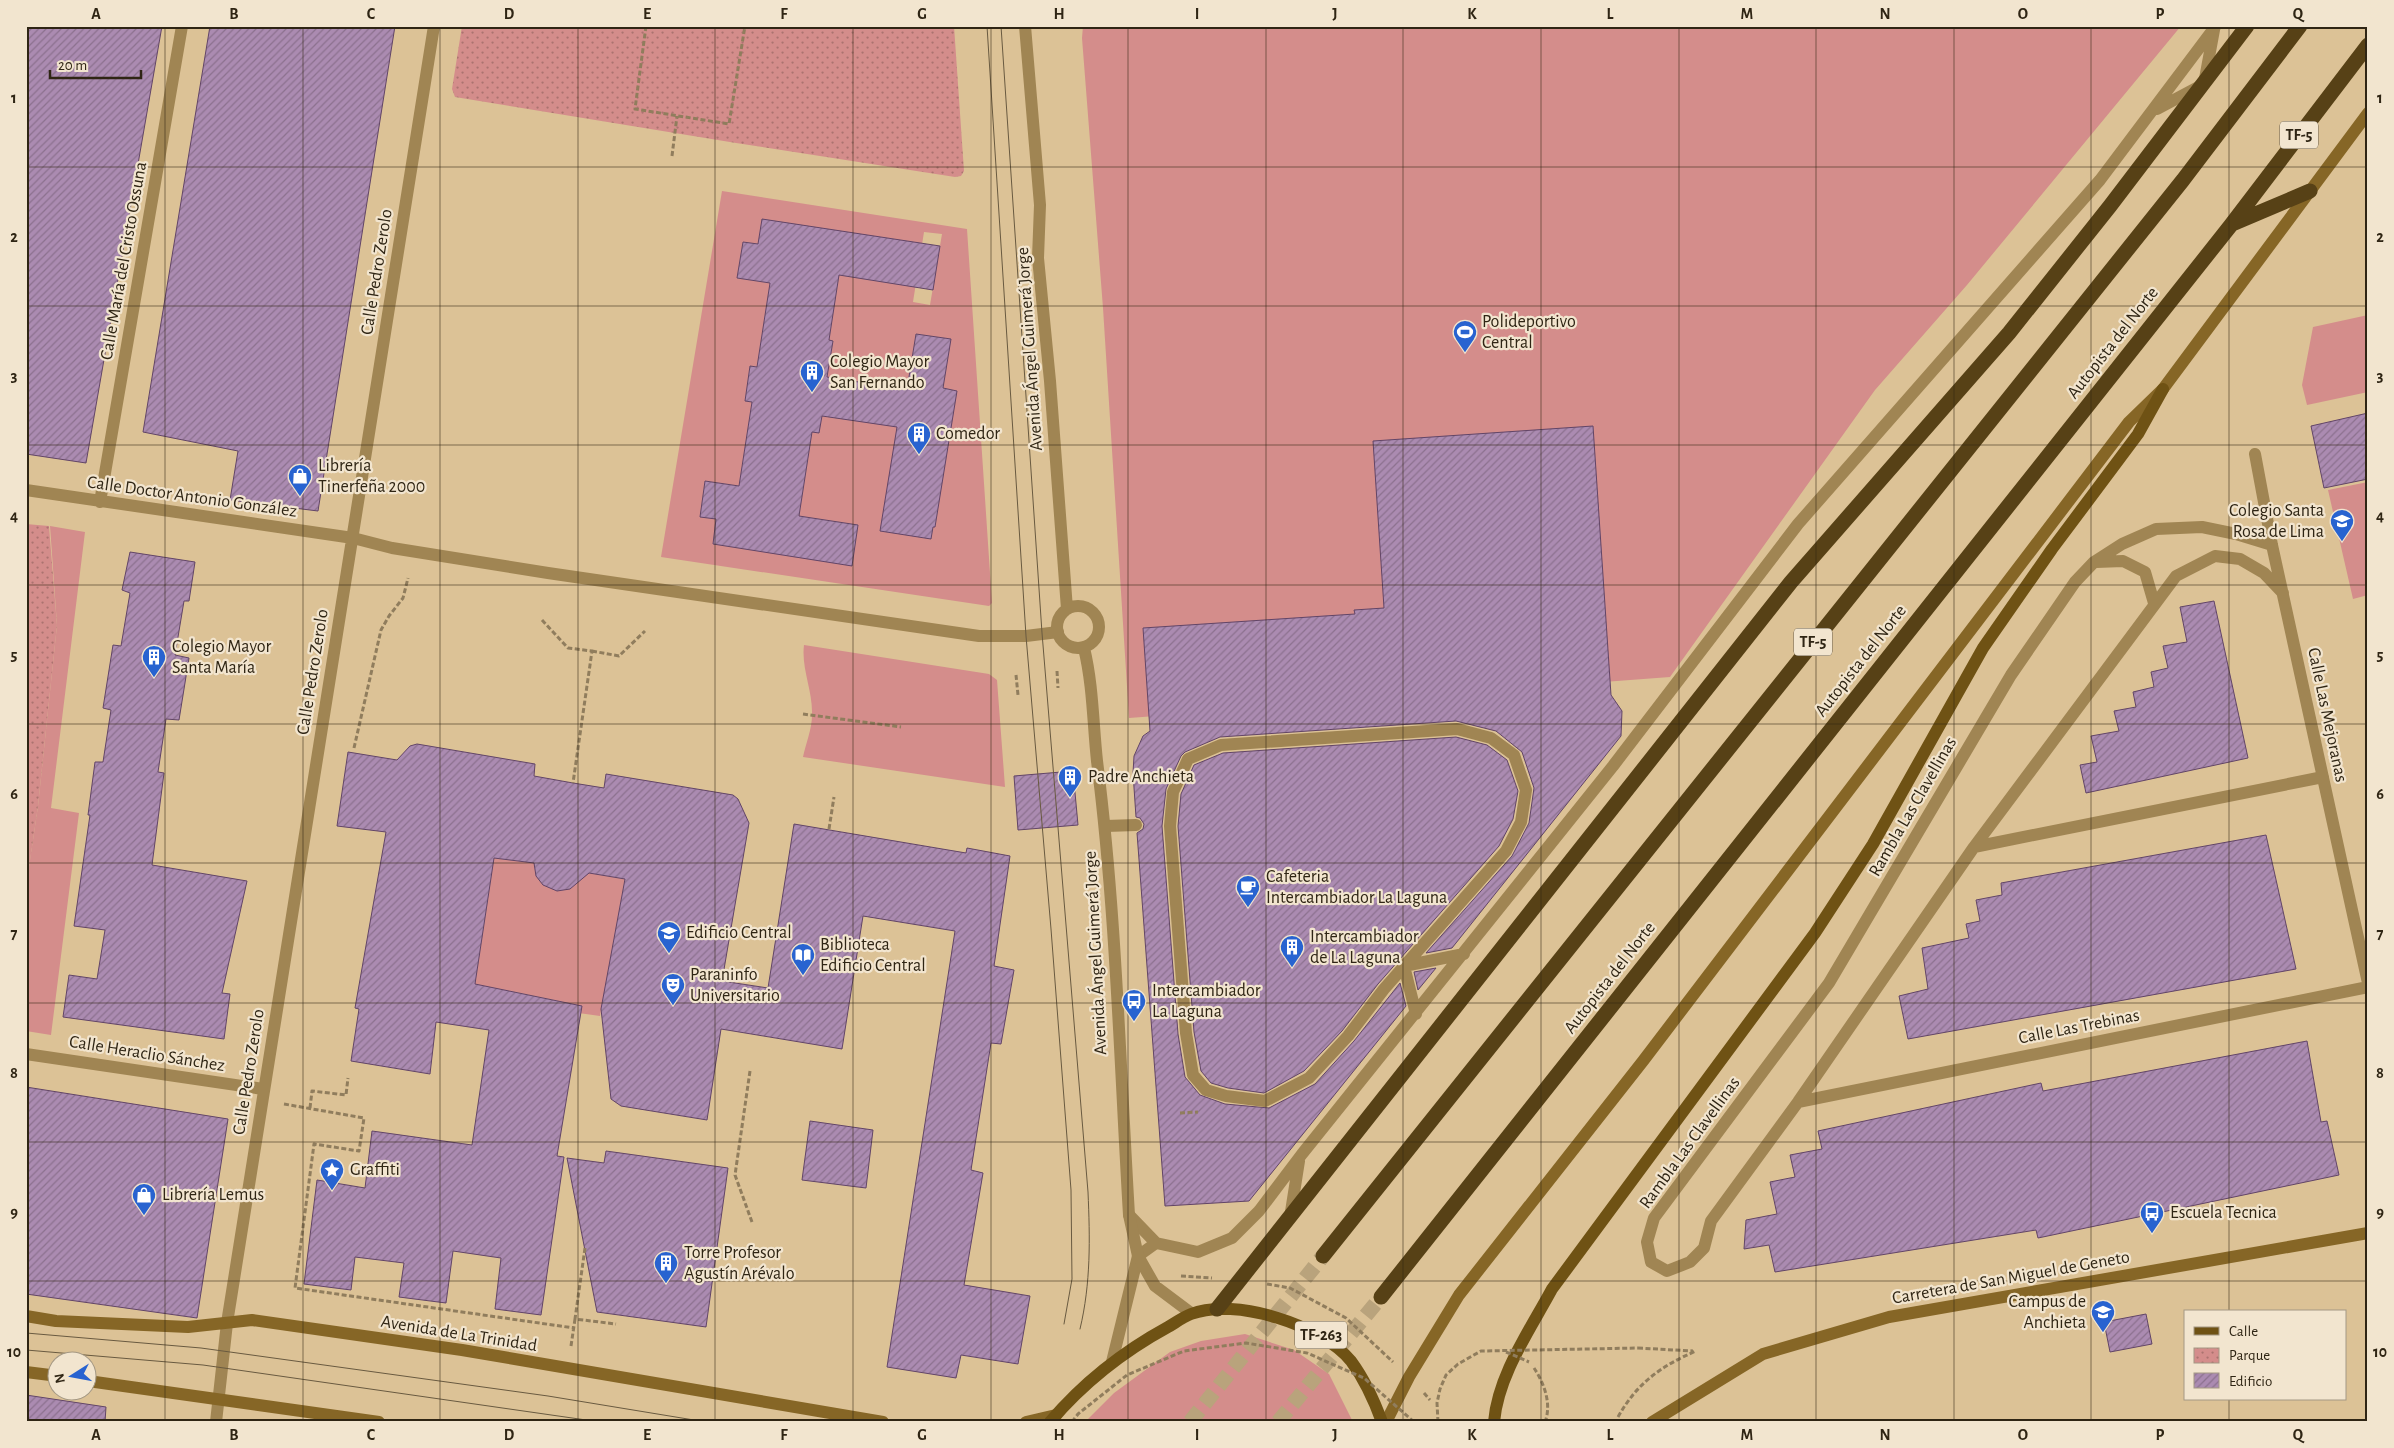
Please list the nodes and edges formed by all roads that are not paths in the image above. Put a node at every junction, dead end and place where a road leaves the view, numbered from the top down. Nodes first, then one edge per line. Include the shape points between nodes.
1 (182, 26) edge
2 (434, 26) edge
3 (1025, 26) edge
4 (2215, 26) edge
5 (2247, 26) edge
6 (2300, 26) edge
7 (2368, 45) edge
8 (2204, 84) junction
9 (2155, 110) junction
10 (2368, 113) edge
11 (2310, 191) junction
12 (2231, 225) junction
13 (2163, 389) junction
14 (2255, 454) dead end
15 (26, 490) edge
16 (100, 502) junction
17 (352, 538) junction
18 (2272, 545) junction
19 (2094, 562) junction
20 (2283, 593) junction
21 (2154, 603) junction
22 (1067, 609) junction
23 (1058, 632) junction
24 (1084, 648) junction
25 (2323, 777) junction
26 (1136, 825) dead end
27 (1106, 826) junction
28 (1974, 847) junction
29 (1464, 954) junction
30 (1404, 966) junction
31 (2368, 983) edge
32 (2368, 987) edge
33 (1416, 1014) junction
34 (26, 1054) edge
35 (263, 1089) junction
36 (1798, 1102) junction
37 (1299, 1158) junction
38 (1129, 1215) junction
39 (1290, 1219) junction
40 (2368, 1233) edge
41 (1156, 1243) junction
42 (1138, 1256) junction
43 (1323, 1256) tunnel mouth
44 (1381, 1297) tunnel mouth
45 (1217, 1309) junction
46 (1191, 1314) junction
47 (26, 1316) edge
48 (227, 1323) junction
49 (1112, 1362) junction
50 (26, 1372) edge
51 (48, 1375) edge
52 (98, 1382) edge
53 (218, 1400) junction
54 (1053, 1418) edge
55 (216, 1422) edge
56 (378, 1422) edge
57 (883, 1422) edge
58 (1026, 1422) edge
59 (1382, 1422) edge
60 (1386, 1422) edge
61 (1494, 1422) edge
62 (1652, 1422) edge

1 - 16 street, Calle María del Cristo Ossuna
2 - 17 street, Calle Pedro Zerolo
3 - 22 street, Avenida Ángel Guimerá Jorge via 1039,186 1038,258
4 - 8 street
4 - 9 street
5 - 8 highway
6 - 43 highway, TF-5 via 2183,180
7 - 12 highway, Autopista del Norte / TF-5
8 - 9 street
8 - 39 highway via 2010,333 1791,582
9 - 29 street via 2100,180 1798,524 1607,774
10 - 11 main road
11 - 12 highway
11 - 13 main road
12 - 44 highway, Autopista del Norte / TF-5
13 - 60 main road via 2129,422 1643,1061 1459,1295
13 - 61 main road via 2138,434 2052,549 1984,648 1873,844 1815,933 1552,1289 1504,1381
14 - 18 street, Calle Las Mejoranas
15 - 16 street, Calle Doctor Antonio González
16 - 17 street, Calle Doctor Antonio González
17 - 23 street, Calle Doctor Antonio González via 392,548 548,573 979,636
17 - 35 street, Calle Pedro Zerolo
18 - 19 street, Rambla Las Clavellinas via 2202,527 2156,529 2122,544
18 - 20 street, Calle Las Mejoranas
19 - 21 street via 2124,560 2145,572
19 - 36 street, Rambla Las Clavellinas via 2075,582 2011,675 1830,984 1654,1218 1647,1242 1651,1262 1667,1271 1690,1262 1704,1248 1711,1221
20 - 21 street, Rambla Las Clavellinas via 2264,572 2240,559 2215,556 2176,576
20 - 25 street, Calle Las Mejoranas
21 - 28 street, Rambla Las Clavellinas
22 - 23 street, Avenida Ángel Guimerá Jorge via 1059,619
22 - 24 street via 1078,606 1090,609 1098,619 1099,631 1094,642
23 - 24 street via 1063,642 1072,648
24 - 27 street, Avenida Ángel Guimerá Jorge
25 - 28 street
25 - 31 street, Calle Las Mejoranas
26 - 27 street
27 - 38 street, Avenida Ángel Guimerá Jorge
28 - 36 street, Rambla Las Clavellinas
29 - 30 street
29 - 33 street
30 - 30 street via 1348,1036 1309,1078 1265,1101 1206,1090 1194,1075 1186,1033 1170,826 1173,792 1188,759 1235,744 1458,729 1491,738 1514,755 1526,790 1517,830 1506,851
30 - 33 street
32 - 36 street, Calle Las Trebinas
33 - 37 street
34 - 35 street, Calle Heraclio Sánchez
35 - 48 street, Calle Pedro Zerolo
37 - 39 street
37 - 41 street via 1259,1211 1232,1238 1198,1252
38 - 41 street
38 - 42 street, Avenida Ángel Guimerá Jorge
39 - 45 highway
40 - 62 main road, Carretera de San Miguel de Geneto via 1889,1317 1762,1354
41 - 42 street
42 - 46 street, Avenida Ángel Guimerá Jorge via 1155,1286
42 - 49 street, Avenida Ángel Guimerá Jorge
45 - 46 main road, TF-263
45 - 59 main road, TF-263 via 1252,1312 1286,1320 1322,1336 1350,1360 1370,1391
46 - 49 main road, TF-263
47 - 48 main road, Avenida de La Trinidad via 188,1327
48 - 53 street, Calle Pedro Zerolo
48 - 57 main road, Avenida de La Trinidad via 252,1320 462,1350
49 - 54 main road, TF-263
50 - 51 main road
52 - 53 main road
53 - 55 street, Calle Pedro Zerolo
53 - 56 main road
54 - 58 main road

